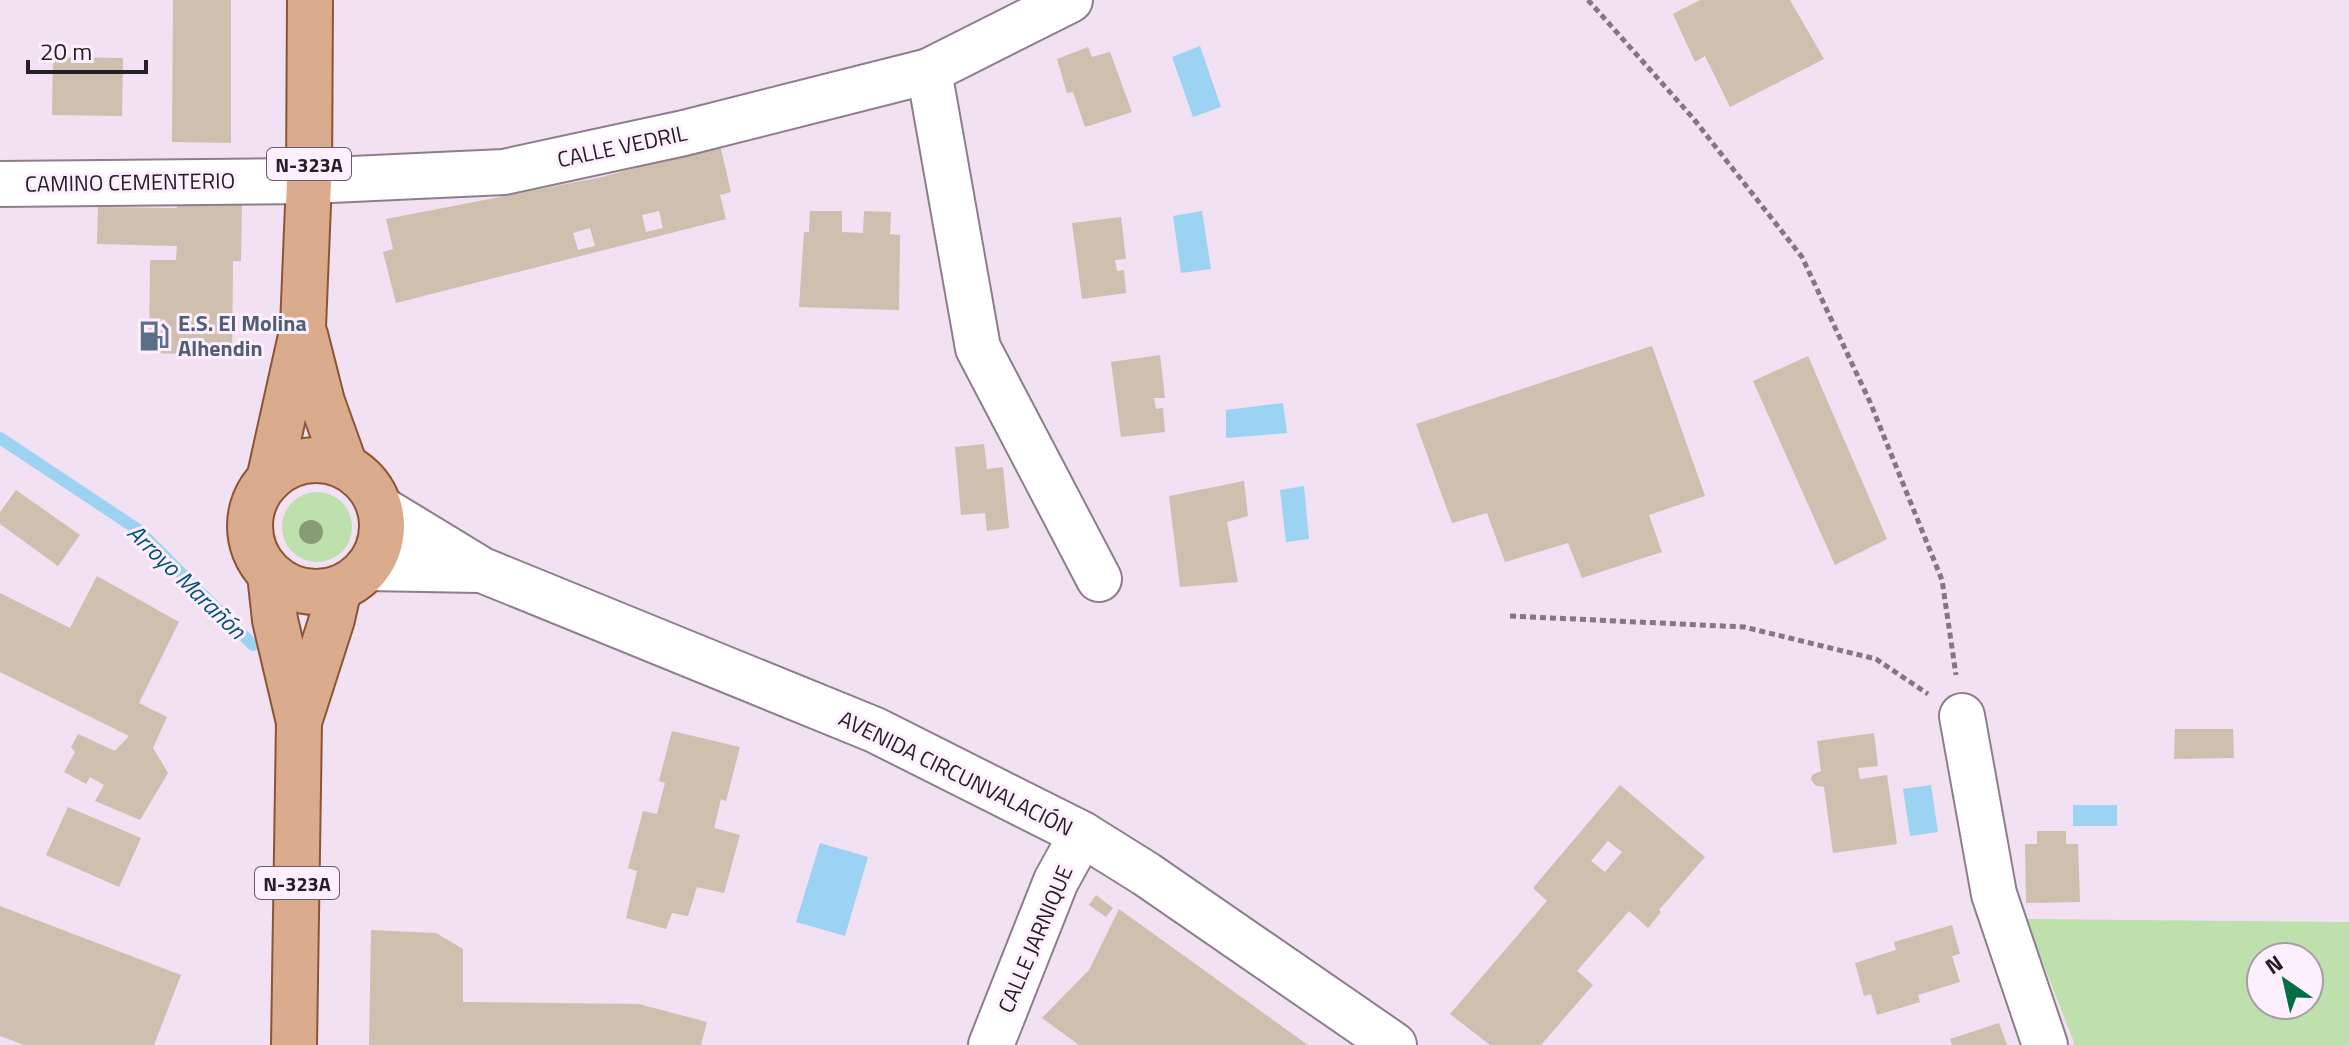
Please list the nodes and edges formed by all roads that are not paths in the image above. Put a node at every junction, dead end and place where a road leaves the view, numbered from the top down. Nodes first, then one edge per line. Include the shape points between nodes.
1 (310, 0) edge
2 (1070, 0) edge
3 (929, 71) junction
4 (309, 181) junction
5 (0, 184) edge
6 (303, 327) junction
7 (345, 466) junction
8 (269, 480) junction
9 (380, 508) junction
10 (482, 570) junction
11 (270, 574) junction
12 (353, 578) junction
13 (1099, 579) dead end
14 (1962, 716) road end
15 (299, 722) junction
16 (1082, 834) junction
17 (294, 1045) edge
18 (991, 1045) edge
19 (1394, 1045) edge
20 (2045, 1045) edge

1 - 4 main road, N-323A
2 - 3 street, CALLE VEDRIL
3 - 4 street, CALLE VEDRIL via 504,172
3 - 13 street via 978,348
4 - 5 street, CAMINO CEMENTERIO
4 - 6 main road, N-323A
6 - 7 main road, N-323A
6 - 8 main road, N-323A
7 - 8 main road via 307,461 286,467
7 - 9 main road, N-323A via 369,486
8 - 11 main road, N-323A via 258,493 250,522 253,547
9 - 10 street
9 - 12 main road, N-323A via 376,554
10 - 12 street
10 - 16 street, AVENIDA CIRCUNVALACIÓN via 875,730
11 - 12 main road via 306,592 323,592
11 - 15 main road, N-323A
12 - 15 main road, N-323A via 332,619
14 - 20 street via 1994,894
15 - 17 main road, N-323A
16 - 18 street, CALLE JARNIQUE via 1056,881
16 - 19 street, AVENIDA CIRCUNVALACIÓN

